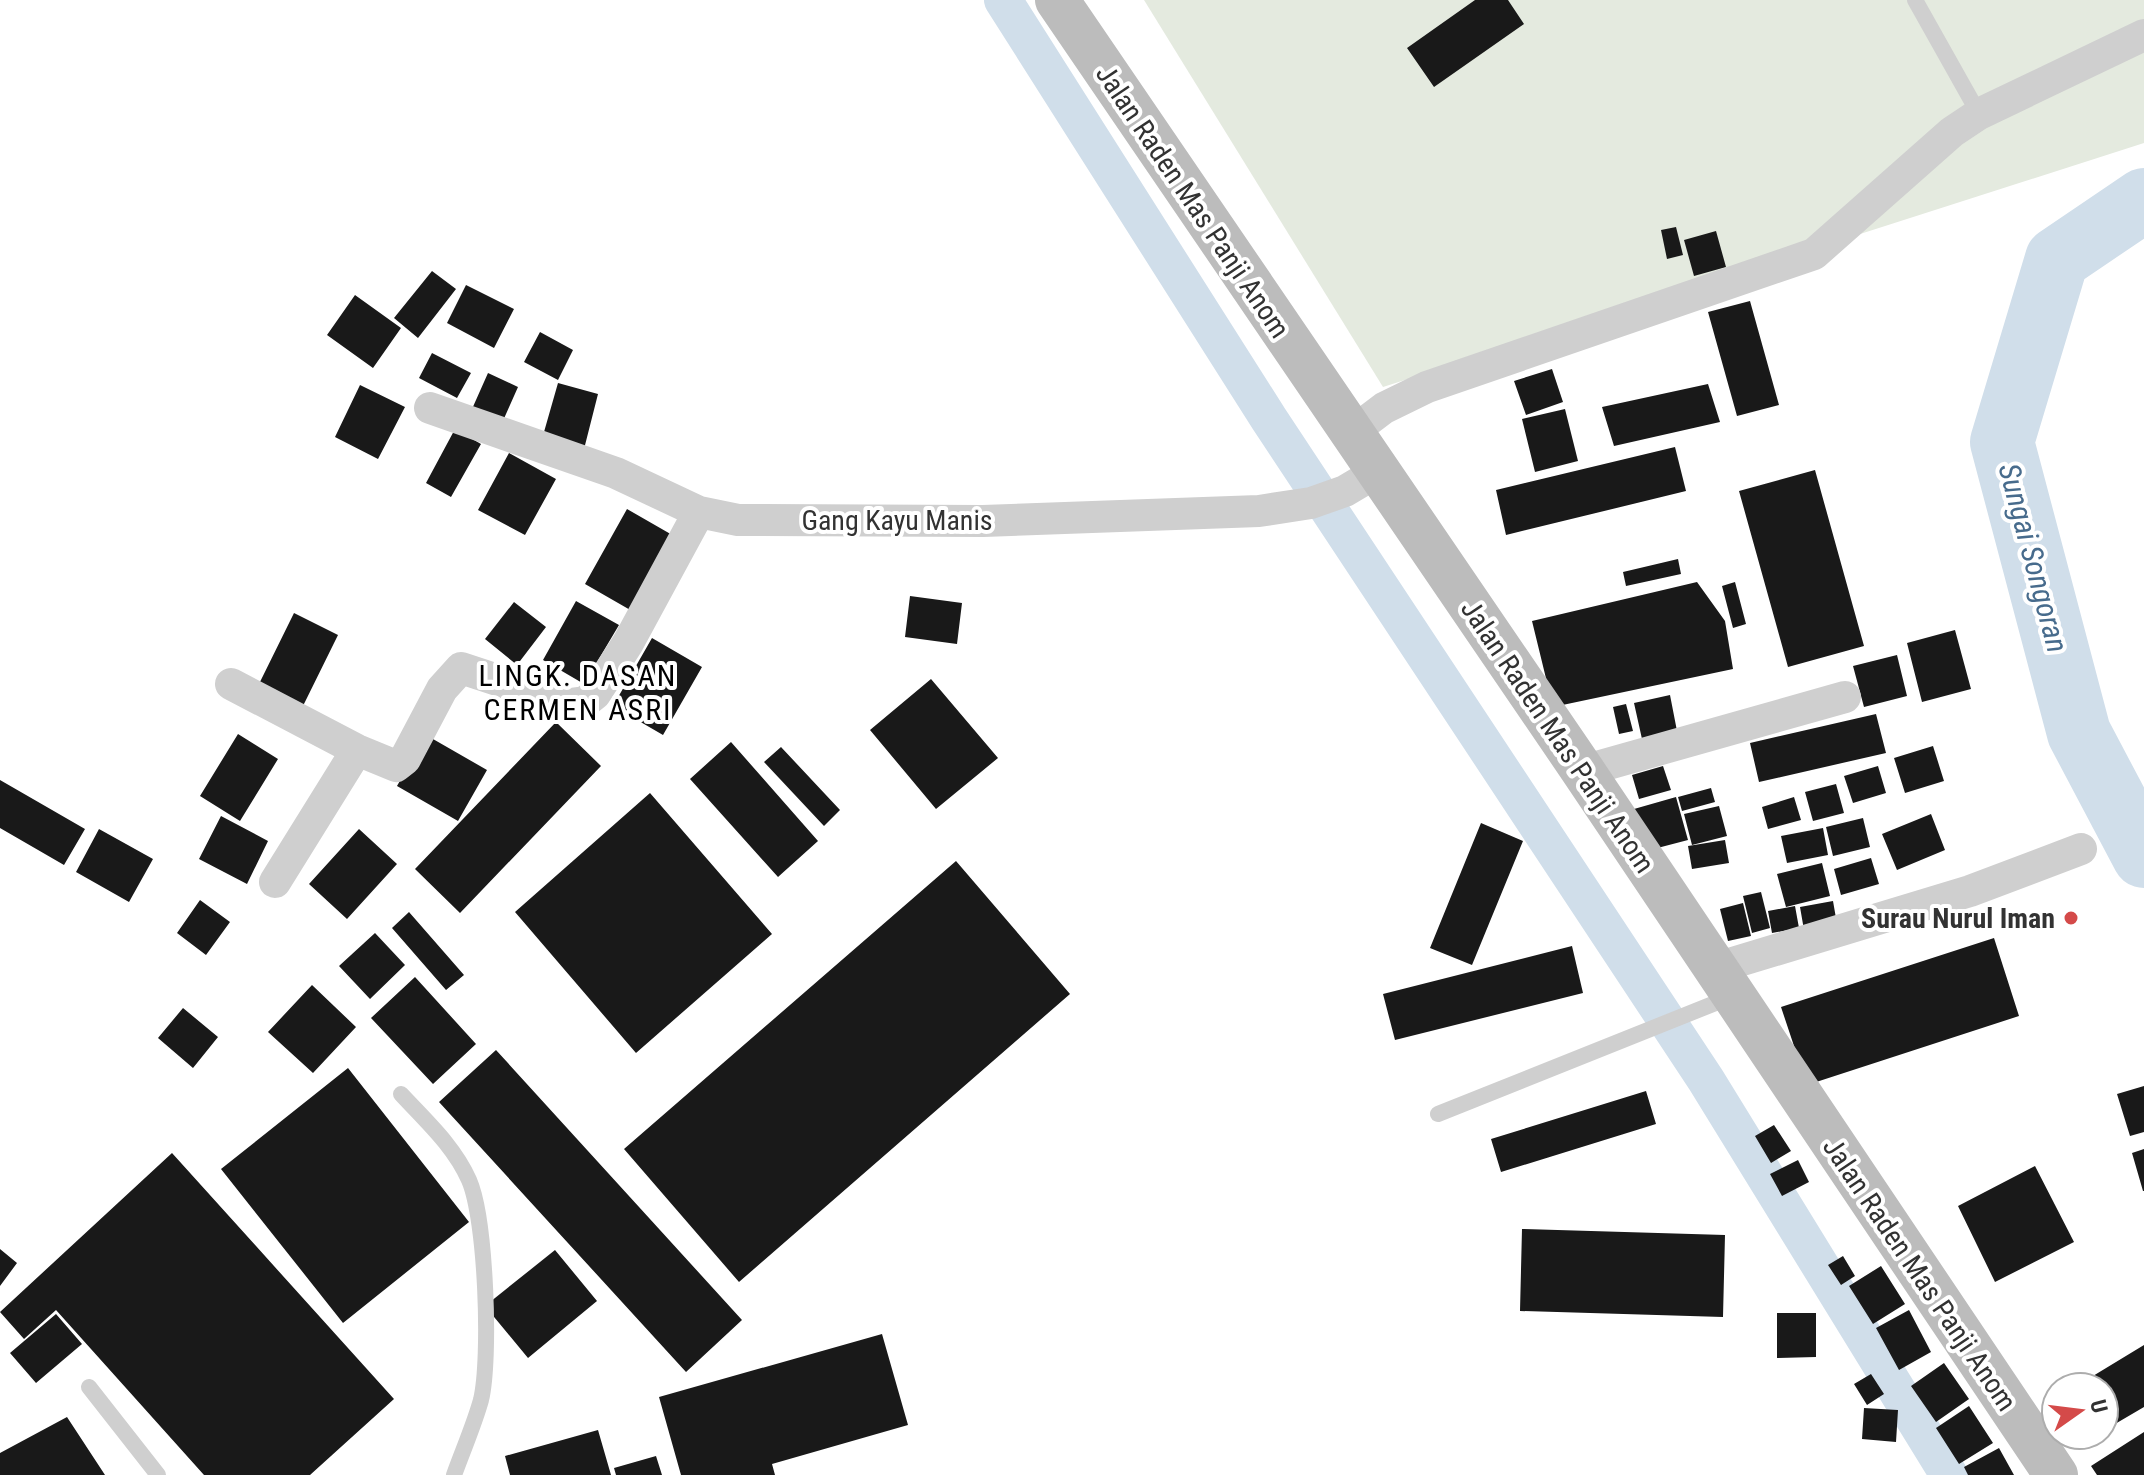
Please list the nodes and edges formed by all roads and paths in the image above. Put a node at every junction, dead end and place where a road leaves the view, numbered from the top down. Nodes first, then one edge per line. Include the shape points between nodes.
1 (1057, 0) edge
2 (1915, 0) edge
3 (2144, 35) edge
4 (1979, 114) junction
5 (430, 408) dead end
6 (1351, 433) junction
7 (1361, 482) junction
8 (699, 512) junction
9 (231, 684) dead end
10 (1845, 697) dead end
11 (357, 750) junction
12 (1583, 771) junction
13 (2081, 849) dead end
14 (275, 882) dead end
15 (1718, 991) junction
16 (401, 1094) dead end
17 (1438, 1114) dead end
18 (89, 1387) dead end
19 (158, 1475) edge
20 (454, 1475) edge
21 (2056, 1475) edge

1 - 6 street, Jalan Raden Mas Panji Anom
2 - 4 lane
3 - 4 street
4 - 6 street via 1814,254 1427,387 1384,408
5 - 8 street, Gang Kayu Manis via 616,473
6 - 7 street, Jalan Raden Mas Panji Anom
7 - 8 street, Gang Kayu Manis via 1311,503 1259,511 983,521 738,520
7 - 12 street, Jalan Raden Mas Panji Anom
8 - 11 street via 628,643 585,702 570,704 461,668 442,689 401,763 388,764
9 - 11 street
10 - 12 street
11 - 14 street
12 - 15 street, Jalan Raden Mas Panji Anom
13 - 15 street
15 - 17 lane via 1645,1033
15 - 21 street, Jalan Raden Mas Panji Anom
16 - 20 lane via 453,1151 478,1210 486,1356 481,1398
18 - 19 lane

